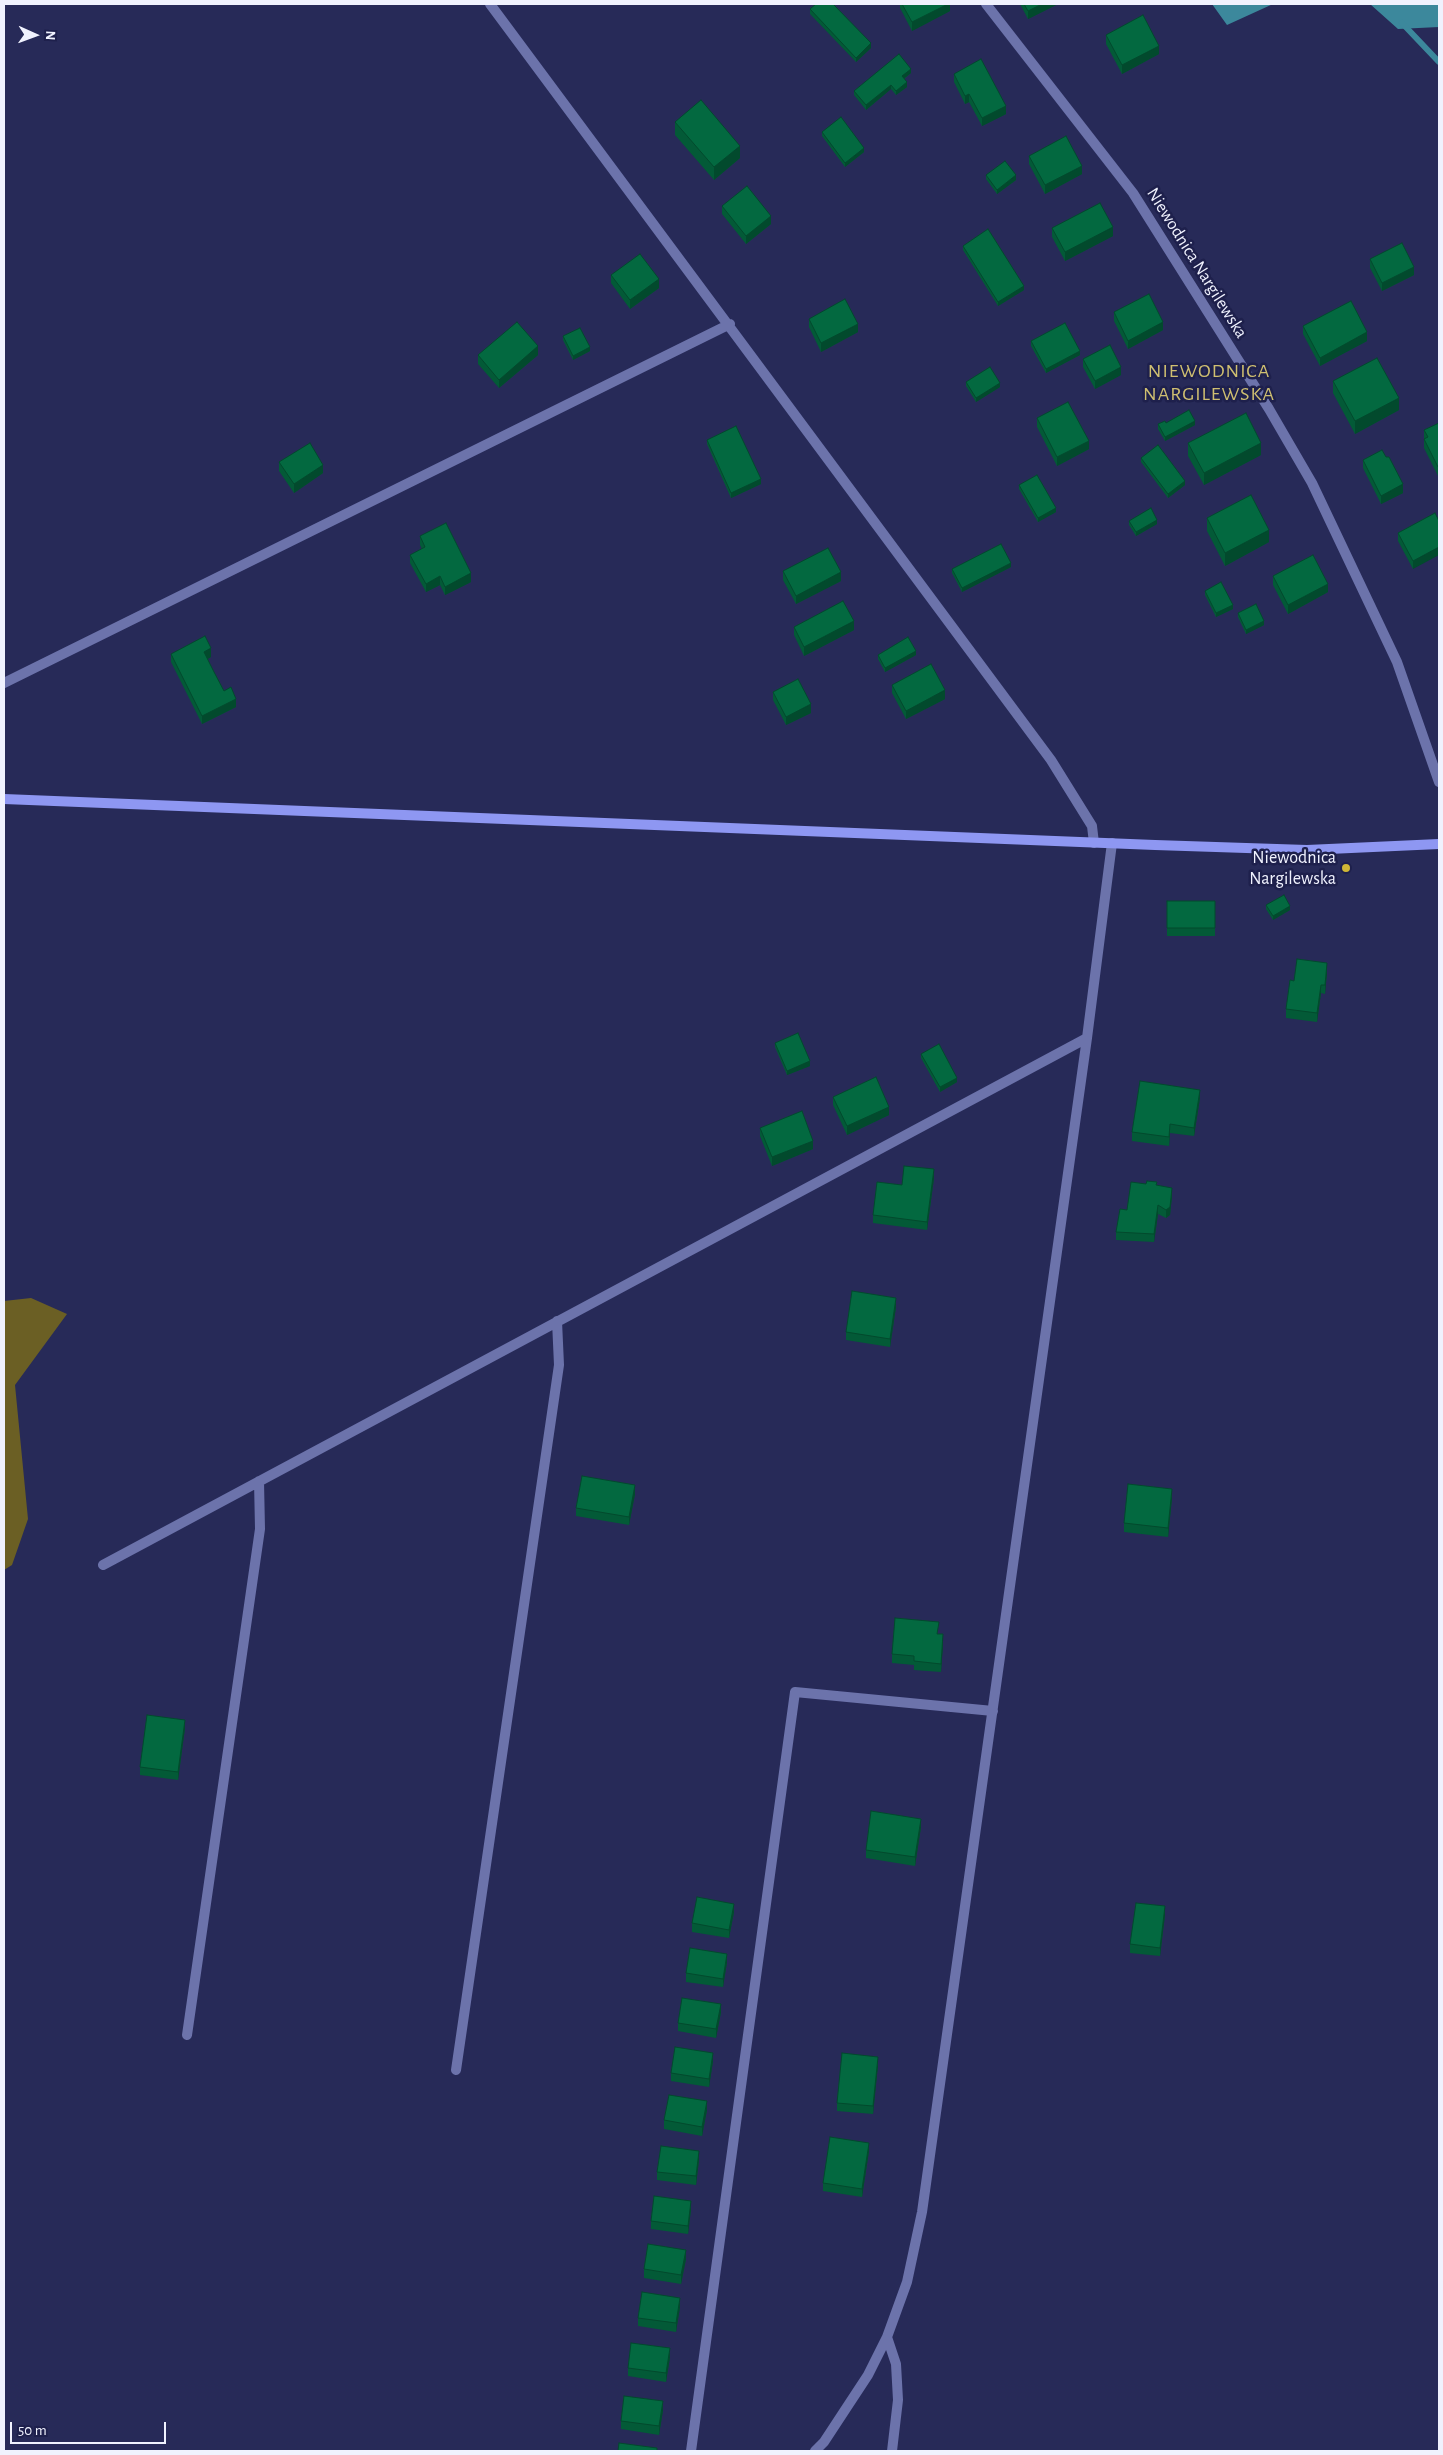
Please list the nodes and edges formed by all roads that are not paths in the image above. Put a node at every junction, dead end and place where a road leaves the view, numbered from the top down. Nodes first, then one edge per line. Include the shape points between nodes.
1 (490, 4) edge
2 (986, 4) edge
3 (730, 324) junction
4 (4, 683) edge
5 (1439, 782) edge
6 (4, 799) edge
7 (1094, 843) junction
8 (1112, 844) junction
9 (1439, 844) edge
10 (1087, 1038) junction
11 (557, 1321) junction
12 (259, 1481) junction
13 (103, 1565) dead end
14 (992, 1711) junction
15 (187, 2035) dead end
16 (456, 2070) dead end
17 (887, 2337) junction
18 (691, 2451) edge
19 (815, 2451) edge
20 (892, 2451) edge

1 - 3 street
2 - 5 street, Niewodnica Nargilewska via 1133,193 1269,409 1312,483 1398,662
3 - 4 street
3 - 7 street via 1052,760 1092,826
6 - 7 street
7 - 8 street
8 - 9 street via 1307,850
8 - 10 street
10 - 11 street
10 - 14 street
11 - 12 street
11 - 16 street via 559,1365
12 - 13 street
12 - 15 street via 260,1529
14 - 17 street via 922,2212 908,2282
14 - 18 street via 796,1692
17 - 19 street via 868,2375
17 - 20 street via 896,2364 898,2400

